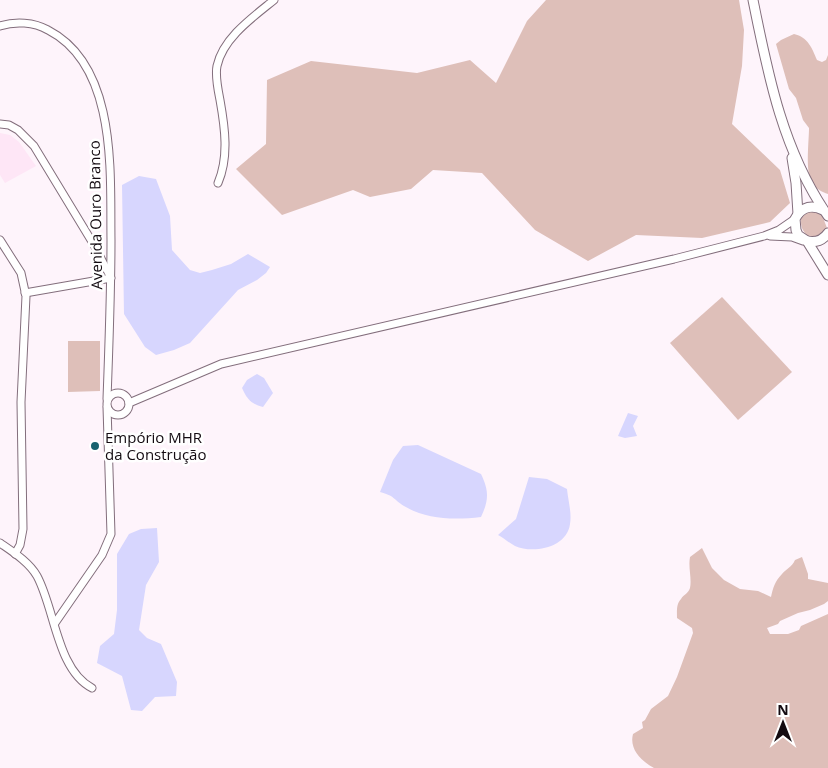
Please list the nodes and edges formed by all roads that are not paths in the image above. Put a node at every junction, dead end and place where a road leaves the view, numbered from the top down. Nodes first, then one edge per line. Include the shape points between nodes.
1 (274, 0) edge
2 (753, 0) edge
3 (0, 26) edge
4 (0, 124) edge
5 (789, 144) junction
6 (218, 183) dead end
7 (826, 213) edge
8 (797, 217) junction
9 (828, 233) edge
10 (764, 236) junction
11 (0, 240) edge
12 (807, 241) junction
13 (828, 276) edge
14 (111, 278) junction
15 (25, 293) junction
16 (108, 380) junction
17 (121, 393) junction
18 (107, 403) junction
19 (129, 403) junction
20 (113, 414) junction
21 (107, 426) junction
22 (0, 543) edge
23 (15, 554) junction
24 (55, 623) junction
25 (92, 688) dead end

1 - 6 street via 238,30 217,66 225,126 223,171
2 - 5 main road via 767,70
3 - 14 street, Avenida Ouro Branco via 17,23 44,27 67,42 90,76 108,139
4 - 14 street via 18,130 34,146
5 - 7 main road via 808,187
5 - 8 main road via 796,183
7 - 8 main road via 812,206 802,210
8 - 10 street
8 - 12 main road via 798,235
9 - 12 main road via 822,240
10 - 12 street via 786,236
10 - 19 street via 229,362
11 - 15 street via 21,273
12 - 13 main road
14 - 15 street
14 - 16 street, Avenida Ouro Branco
15 - 23 street via 20,412 23,529
16 - 17 street via 113,389
16 - 18 street, Avenida Ouro Branco
17 - 18 street via 113,394
17 - 19 street via 127,396
18 - 20 street
18 - 21 street, Avenida Ouro Branco
19 - 20 street via 126,412
20 - 21 street, Avenida Ouro Branco
21 - 24 street, Avenida Ouro Branco via 111,534 102,556
22 - 23 street
23 - 24 street via 36,575
24 - 25 street via 71,668

